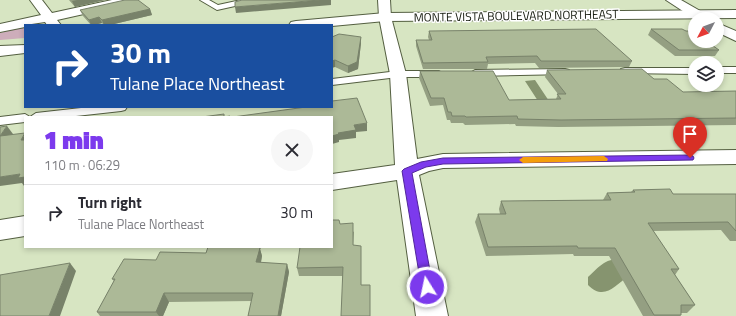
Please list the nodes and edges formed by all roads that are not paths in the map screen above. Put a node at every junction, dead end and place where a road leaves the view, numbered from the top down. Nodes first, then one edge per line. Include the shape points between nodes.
1 (36, 0) edge
2 (129, 0) edge
3 (204, 0) edge
4 (250, 0) edge
5 (672, 0) edge
6 (385, 9) edge
7 (692, 12) edge
8 (736, 14) edge
9 (724, 15) edge
10 (688, 16) edge
11 (52, 21) edge
12 (30, 24) edge
13 (302, 24) edge
14 (24, 25) edge
15 (0, 28) edge
16 (724, 30) edge
17 (736, 38) edge
18 (24, 49) edge
19 (0, 51) edge
20 (724, 70) edge
21 (736, 70) edge
22 (688, 71) edge
23 (578, 72) edge
24 (617, 72) edge
25 (468, 73) edge
26 (398, 74) junction
27 (452, 74) edge
28 (333, 82) edge
29 (112, 108) edge
30 (44, 116) edge
31 (24, 118) edge
32 (0, 121) edge
33 (736, 157) edge
34 (407, 171) junction
35 (333, 182) edge
36 (24, 226) edge
37 (0, 230) edge
38 (432, 316) edge

1 - 11 street
2 - 11 street
3 - 4 lane via 217,8
5 - 7 street
6 - 10 street, MONTE VISTA BOULEVARD NORTHEAST
6 - 13 street, MONTE VISTA BOULEVARD NORTHEAST
6 - 26 street
8 - 9 street, MONTE VISTA BOULEVARD NORTHEAST
11 - 12 street
14 - 15 street
16 - 17 street
18 - 19 street
20 - 21 lane
22 - 24 lane
23 - 25 lane
26 - 27 lane
26 - 28 lane
26 - 34 street
29 - 30 lane
31 - 32 lane
33 - 34 street via 443,161 424,164
34 - 35 street
34 - 38 street
36 - 37 street

